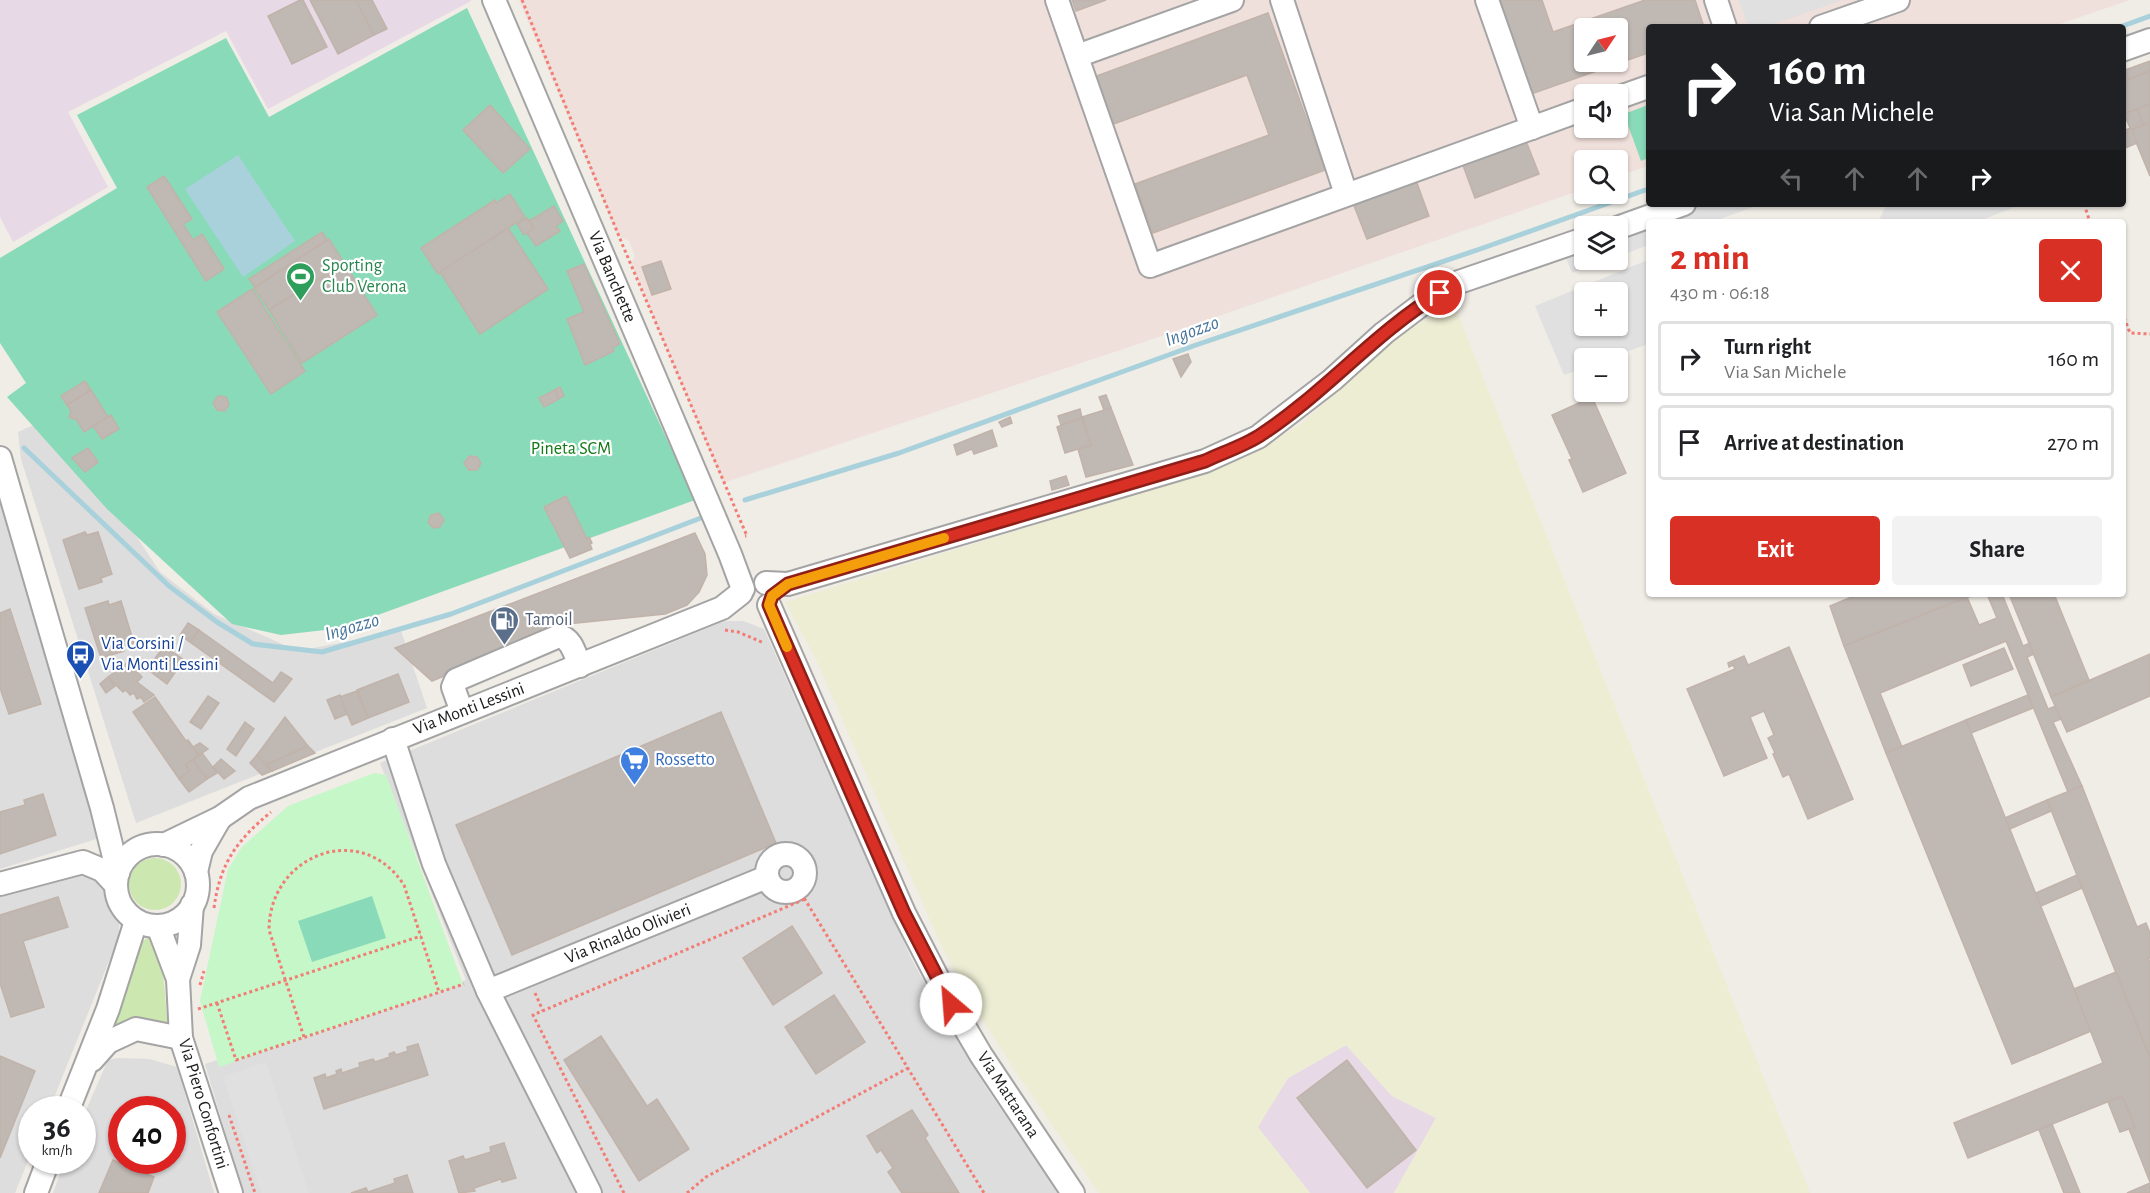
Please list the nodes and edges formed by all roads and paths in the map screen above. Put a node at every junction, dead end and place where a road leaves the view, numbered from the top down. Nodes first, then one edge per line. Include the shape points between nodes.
1 (494, 0) edge
2 (1057, 0) edge
3 (1232, 0) edge
4 (1281, 0) edge
5 (1487, 0) edge
6 (1716, 0) edge
7 (1898, 0) edge
8 (1724, 24) edge
9 (1830, 24) edge
10 (2150, 40) edge
11 (2126, 49) edge
12 (1077, 56) junction
13 (1646, 88) edge
14 (1628, 94) edge
15 (1574, 113) edge
16 (1532, 128) junction
17 (1346, 194) junction
18 (1676, 207) edge
19 (1628, 224) edge
20 (1574, 242) edge
21 (2126, 322) edge
22 (2150, 333) edge
23 (0, 458) edge
24 (760, 594) junction
25 (720, 618) junction
26 (782, 635) junction
27 (580, 666) junction
28 (462, 712) junction
29 (393, 739) junction
30 (102, 808) junction
31 (273, 811) dead end
32 (220, 818) junction
33 (157, 845) junction
34 (196, 872) junction
35 (767, 877) junction
36 (117, 879) junction
37 (0, 884) edge
38 (802, 894) junction
39 (192, 905) junction
40 (213, 914) dead end
41 (147, 923) junction
42 (421, 936) junction
43 (205, 968) dead end
44 (178, 979) junction
45 (286, 980) junction
46 (485, 984) junction
47 (200, 986) dead end
48 (440, 992) junction
49 (218, 1003) junction
50 (198, 1017) dead end
51 (304, 1037) junction
52 (181, 1038) junction
53 (908, 1068) junction
54 (84, 1069) junction
55 (73, 1096) edge
56 (229, 1113) dead end
57 (43, 1174) edge
58 (36, 1193) edge
59 (231, 1193) edge
60 (255, 1193) edge
61 (590, 1193) edge
62 (624, 1193) edge
63 (687, 1193) edge
64 (984, 1193) edge
65 (1073, 1193) edge

1 - 24 street, Via Banchette via 730,554
2 - 12 street
3 - 12 street
4 - 17 street
5 - 16 street
6 - 8 street
7 - 9 street
10 - 11 street
12 - 17 street via 1150,266
13 - 14 street
15 - 16 street
16 - 17 street
18 - 19 street
20 - 24 street via 1459,282 1384,333 1332,380 1258,437 1205,461
21 - 22 path via 2130,333
23 - 30 street
24 - 25 street, Via Monti Lessini
24 - 26 street, Via Mattarana
25 - 26 path via 738,632 766,644
25 - 27 street, Via Monti Lessini
26 - 65 street, Via Mattarana via 904,913 951,1004
27 - 28 street, Via Monti Lessini
27 - 28 street via 569,641 559,636 456,680 453,687
28 - 29 street, Via Monti Lessini
29 - 32 street, Via Monti Lessini via 249,798
29 - 46 street via 434,864
30 - 33 street via 127,834
30 - 36 street
31 - 40 path via 249,831 228,859 216,891
32 - 33 street, Via Monti Lessini
32 - 34 street, Via Monti Lessini via 201,851
33 - 34 street via 183,854
33 - 36 street via 130,854 120,866
34 - 39 street via 198,883
35 - 38 street via 779,892
35 - 38 street via 768,865 776,856 794,856 805,870
35 - 46 street, Via Rinaldo Olivieri
36 - 37 street via 83,862
36 - 41 street via 125,911
38 - 53 path
38 - 62 path via 533,1015
39 - 41 street via 178,920
39 - 44 street, Via Piero Confortini via 189,945
41 - 44 street, Via Piero Confortini
41 - 54 street
42 - 45 path
42 - 45 path via 404,885 386,865 354,850 320,854 288,875 278,888 272,907 269,930
42 - 48 path
43 - 47 path
44 - 52 street, Via Piero Confortini
45 - 49 path
45 - 51 path
46 - 48 path
46 - 61 street
48 - 51 path
49 - 50 path via 196,1008
49 - 51 path via 236,1060
52 - 54 street via 136,1029 108,1042
52 - 59 street, Via Piero Confortini
53 - 63 path via 706,1177
53 - 64 path
54 - 55 street
56 - 60 path
57 - 58 street

